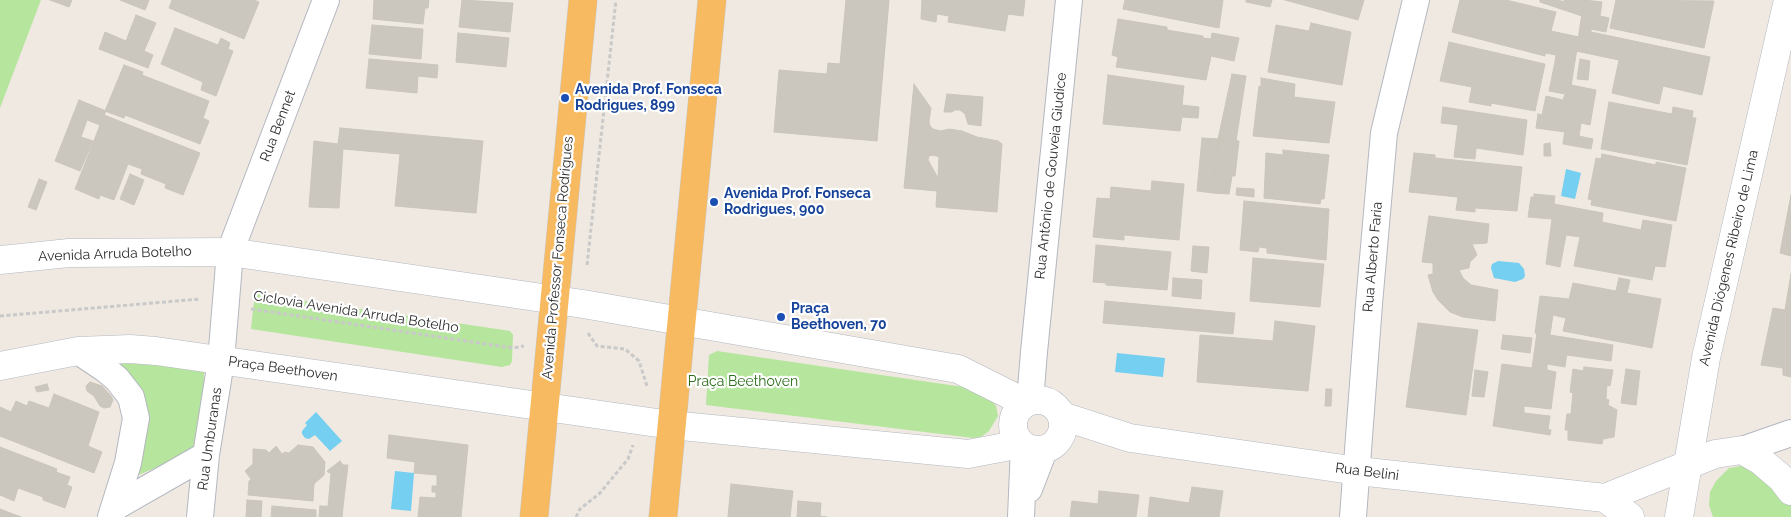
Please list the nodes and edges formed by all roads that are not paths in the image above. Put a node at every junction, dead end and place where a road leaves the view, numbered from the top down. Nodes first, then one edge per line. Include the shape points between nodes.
1 (326, 0) edge
2 (583, 0) edge
3 (712, 0) edge
4 (1069, 0) edge
5 (1416, 0) edge
6 (1788, 0) edge
7 (230, 252) junction
8 (0, 260) edge
9 (554, 300) junction
10 (681, 322) junction
11 (78, 351) junction
12 (221, 361) junction
13 (0, 366) edge
14 (544, 408) junction
15 (672, 425) junction
16 (1039, 425) junction
17 (1791, 432) edge
18 (1742, 450) junction
19 (206, 455) junction
20 (1687, 464) junction
21 (1358, 471) junction
22 (1791, 491) edge
23 (1605, 498) junction
24 (113, 512) edge
25 (1022, 512) edge
26 (200, 517) edge
27 (534, 517) edge
28 (663, 517) edge
29 (1353, 517) edge
30 (1630, 517) edge
31 (1679, 517) edge

1 - 7 street, Rua Bennet
2 - 9 highway, Avenida Professor Fonseca Rodrigues
3 - 10 highway
4 - 16 street, Rua Antônio de Gouveia Giudice via 1034,352
5 - 21 street, Rua Alberto Faria via 1384,132
6 - 20 street, Avenida Diógenes Ribeiro de Lima via 1706,358
7 - 8 street, Avenida Arruda Botelho via 69,253
7 - 9 street
7 - 12 street, Praça Beethoven
9 - 10 street via 585,318
9 - 14 highway, Avenida Professor Fonseca Rodrigues
10 - 15 highway
10 - 16 street via 958,369
11 - 12 street via 130,349
11 - 13 street
11 - 24 street via 111,374 131,397 136,418 128,463
12 - 14 street, Praça Beethoven
12 - 19 street, Rua Umburanas
14 - 15 street, Praça Beethoven
14 - 27 highway, Avenida Professor Fonseca Rodrigues
15 - 16 street, Praça Beethoven via 968,454
15 - 28 highway
16 - 21 street, Rua Belini
16 - 25 street, Rua Antônio de Gouveia Giudice
17 - 18 street
18 - 20 street, Rua Belini via 1715,454
18 - 22 street via 1761,461
19 - 24 street
19 - 26 street, Rua Umburanas
20 - 23 street, Rua Belini
20 - 31 street, Avenida Diógenes Ribeiro de Lima
21 - 23 street, Rua Belini
21 - 29 street, Rua Alberto Faria
23 - 30 street

